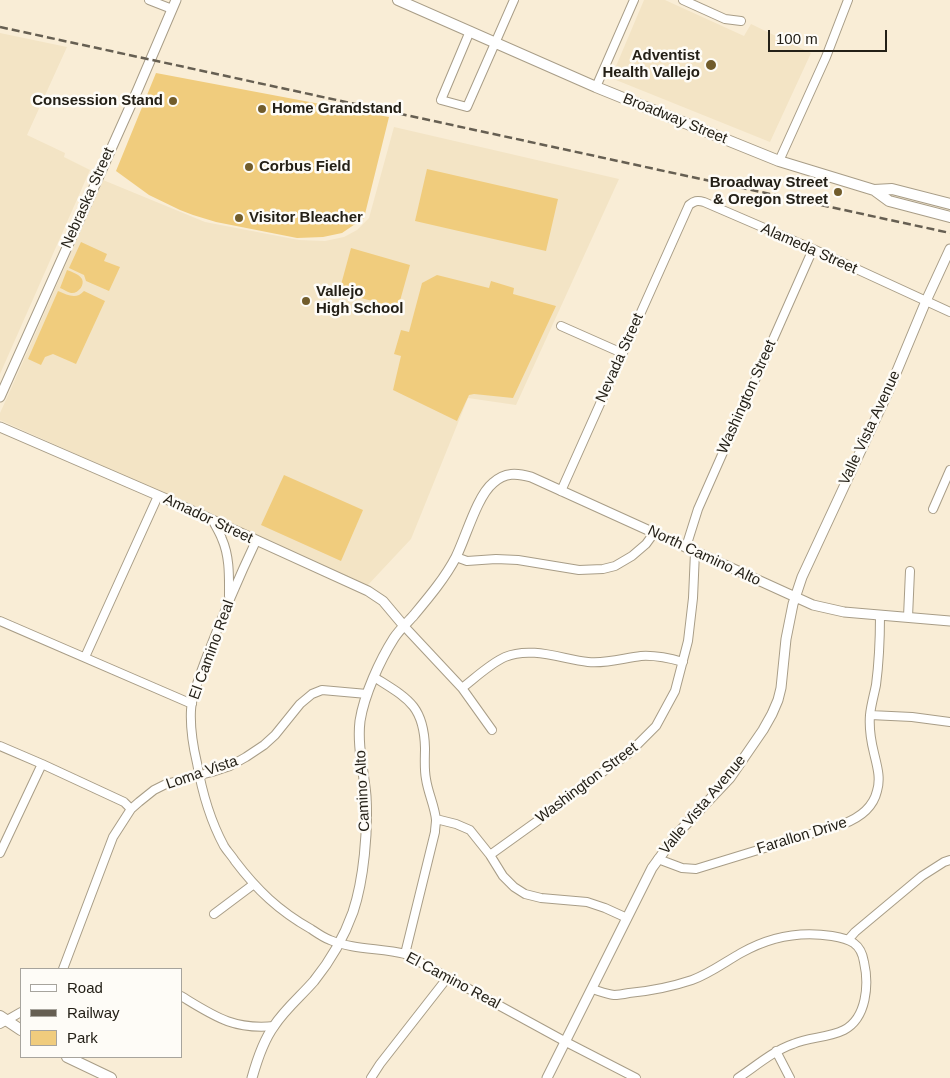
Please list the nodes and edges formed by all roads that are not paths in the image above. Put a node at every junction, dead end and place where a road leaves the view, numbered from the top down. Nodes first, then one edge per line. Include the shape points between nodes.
1 (149, 0) edge
2 (176, 0) edge
3 (399, 0) edge
4 (514, 0) edge
5 (634, 0) edge
6 (683, 0) edge
7 (848, 0) edge
8 (172, 9) junction
9 (741, 21) dead end
10 (470, 31) junction
11 (495, 42) junction
12 (596, 87) junction
13 (779, 161) junction
14 (874, 190) junction
15 (950, 204) edge
16 (950, 217) edge
17 (680, 226) joint
18 (812, 249) junction
19 (950, 249) edge
20 (926, 301) junction
21 (950, 312) edge
22 (561, 326) dead end
23 (622, 353) junction
24 (0, 396) edge
25 (0, 427) edge
26 (950, 470) edge
27 (561, 491) junction
28 (158, 496) junction
29 (479, 505) joint
30 (933, 510) dead end
31 (213, 521) junction
32 (654, 532) junction
33 (256, 541) junction
34 (686, 547) junction
35 (695, 552) junction
36 (456, 557) junction
37 (910, 571) dead end
38 (795, 597) junction
39 (229, 598) junction
40 (880, 616) junction
41 (908, 617) junction
42 (0, 621) edge
43 (950, 621) edge
44 (404, 626) junction
45 (85, 657) junction
46 (683, 662) junction
47 (374, 678) junction
48 (462, 688) junction
49 (367, 694) junction
50 (192, 704) junction
51 (870, 715) junction
52 (950, 722) edge
53 (492, 730) dead end
54 (0, 746) edge
55 (42, 764) junction
56 (199, 775) junction
57 (131, 809) junction
58 (436, 819) junction
59 (0, 853) edge
60 (490, 854) junction
61 (658, 859) junction
62 (950, 860) edge
63 (254, 884) junction
64 (214, 914) dead end
65 (626, 918) junction
66 (848, 940) junction
67 (340, 944) junction
68 (405, 954) junction
69 (63, 968) edge
70 (448, 977) junction
71 (592, 989) junction
72 (182, 997) edge
73 (20, 1012) edge
74 (2, 1020) edge
75 (274, 1026) junction
76 (20, 1029) edge
77 (566, 1042) junction
78 (776, 1052) junction
79 (69, 1058) edge
80 (111, 1078) edge
81 (252, 1078) edge
82 (371, 1078) edge
83 (547, 1078) edge
84 (636, 1078) edge
85 (738, 1078) edge
86 (790, 1078) edge

1 - 8 street
2 - 8 street, Nebraska Street
3 - 10 main road, Broadway Street
4 - 11 street
5 - 12 street
6 - 9 street via 725,19
7 - 13 street
8 - 24 street, Nebraska Street
10 - 11 main road, Broadway Street
10 - 11 street via 441,100 467,107
11 - 12 main road, Broadway Street
12 - 13 main road, Broadway Street
13 - 14 main road, Broadway Street
14 - 15 main road, Broadway Street via 892,189
14 - 16 main road, Broadway Street via 888,201
17 - 18 street, Alameda Street via 689,206 700,201
17 - 23 street, Nevada Street
18 - 20 street, Alameda Street
18 - 34 street, Washington Street via 698,508
19 - 20 street, Valle Vista Avenue
20 - 21 street, Alameda Street
20 - 38 street, Valle Vista Avenue
22 - 23 street
23 - 27 street, Nevada Street
25 - 28 street, Amador Street
26 - 30 street
27 - 29 street, North Camino Alto via 531,477 511,473 491,484
27 - 32 street, North Camino Alto
28 - 31 street, Amador Street
28 - 45 street
29 - 36 street, Camino Alto
31 - 33 street, Amador Street
31 - 39 street via 226,552
32 - 34 street, North Camino Alto
32 - 36 street via 632,556 603,570 578,570 518,560 467,561
33 - 39 street, El Camino Real
33 - 44 street, Amador Street via 376,595
34 - 35 street, North Camino Alto
35 - 38 street, North Camino Alto
35 - 46 street, Washington Street via 693,598
36 - 44 street, Camino Alto
37 - 41 street
38 - 40 street, North Camino Alto via 844,612
38 - 61 street, Valle Vista Avenue via 786,639 781,688 772,714 730,778
39 - 50 street, El Camino Real
40 - 41 street, North Camino Alto
40 - 51 street, Farallon Drive via 876,686
41 - 43 street, North Camino Alto
42 - 45 street
44 - 47 street, Camino Alto
44 - 48 street
45 - 50 street
46 - 48 street via 660,656 643,656 599,663 542,654 516,654 493,664
46 - 60 street, Washington Street via 675,691 665,710 656,726 639,744
47 - 49 street, Camino Alto
47 - 58 street via 402,694 418,714 424,730 424,769
48 - 53 street
49 - 56 street, Loma Vista via 322,690 312,694 264,745 230,766
49 - 67 street, Camino Alto via 360,721 366,798 362,869 353,911
50 - 56 street, El Camino Real via 192,737
51 - 52 street
51 - 61 street, Farallon Drive via 879,780 874,799 860,816 696,869 682,868
54 - 55 street
55 - 57 street via 124,802
55 - 59 street
56 - 57 street, Loma Vista via 166,784
56 - 63 street, El Camino Real via 211,817 225,847
57 - 69 street, Loma Vista via 113,837
58 - 60 street via 470,830
58 - 68 street
60 - 65 street via 503,876 524,894 587,902
61 - 65 street, Valle Vista Avenue
62 - 66 street via 922,876
63 - 64 street
63 - 67 street, El Camino Real via 290,917
65 - 71 street, Valle Vista Avenue
66 - 71 street via 825,935 784,936 743,952 694,979 654,991 614,995
66 - 78 street via 860,949 865,964 865,997 854,1022 844,1029 793,1043
67 - 68 street, El Camino Real
67 - 75 street, Camino Alto via 314,981
68 - 70 street, El Camino Real
70 - 77 street, El Camino Real
70 - 82 street
71 - 77 street, Valle Vista Avenue
72 - 75 street via 235,1024 258,1028
73 - 74 street
74 - 76 main road
75 - 81 street, Camino Alto via 264,1043
77 - 83 street, Valle Vista Avenue
77 - 84 street, El Camino Real
78 - 85 street
78 - 86 street
79 - 80 main road

